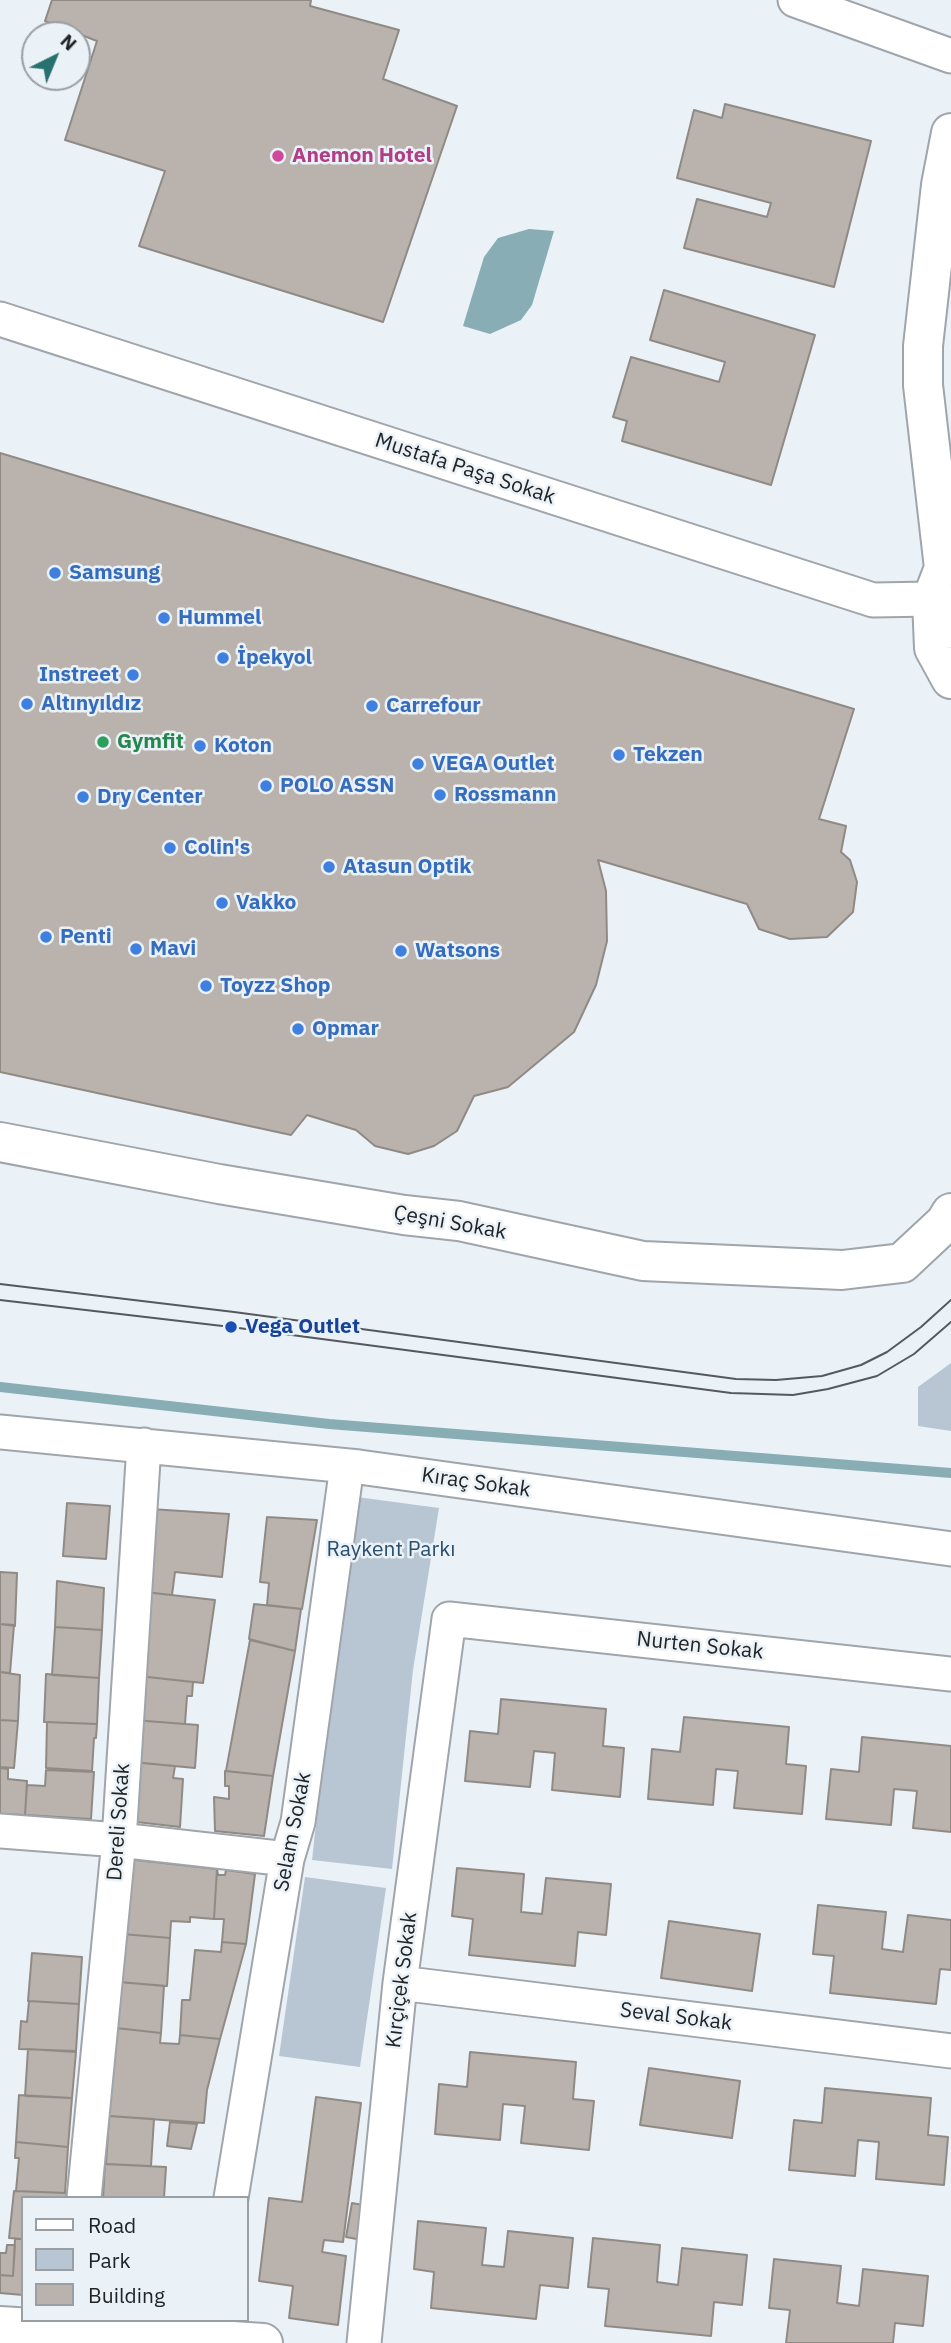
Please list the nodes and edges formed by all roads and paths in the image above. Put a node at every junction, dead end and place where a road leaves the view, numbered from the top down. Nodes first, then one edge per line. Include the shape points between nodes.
1 (795, 0) edge
2 (951, 56) edge
3 (951, 133) edge
4 (0, 319) edge
5 (942, 576) edge
6 (951, 679) edge
7 (0, 1142) edge
8 (951, 1213) edge
9 (0, 1432) edge
10 (144, 1445) junction
11 (347, 1466) junction
12 (951, 1549) edge
13 (449, 1619) joint
14 (951, 1674) edge
15 (0, 1831) edge
16 (119, 1840) junction
17 (288, 1860) junction
18 (400, 1983) junction
19 (951, 2051) edge
20 (84, 2196) edge
21 (231, 2196) edge
22 (0, 2326) edge
23 (71, 2326) edge
24 (208, 2334) edge
25 (263, 2343) edge
26 (364, 2343) edge

1 - 2 street
3 - 5 street via 923,346
4 - 5 street, Mustafa Paşa Sokak via 873,600
5 - 6 street via 934,649
7 - 8 street, Çeşni Sokak via 219,1184 459,1221 643,1261 842,1270 902,1263
9 - 10 street, Kıraç Sokak
10 - 11 street, Kıraç Sokak
10 - 16 street, Dereli Sokak
11 - 12 street, Kıraç Sokak
11 - 17 street, Selam Sokak via 298,1822
13 - 14 street, Nurten Sokak
13 - 18 street, Kırçiçek Sokak
15 - 16 street
16 - 17 street
16 - 20 street, Dereli Sokak
17 - 21 street, Selam Sokak
18 - 19 street, Seval Sokak
18 - 26 street, Kırçiçek Sokak
22 - 23 street
23 - 24 street
24 - 25 street

